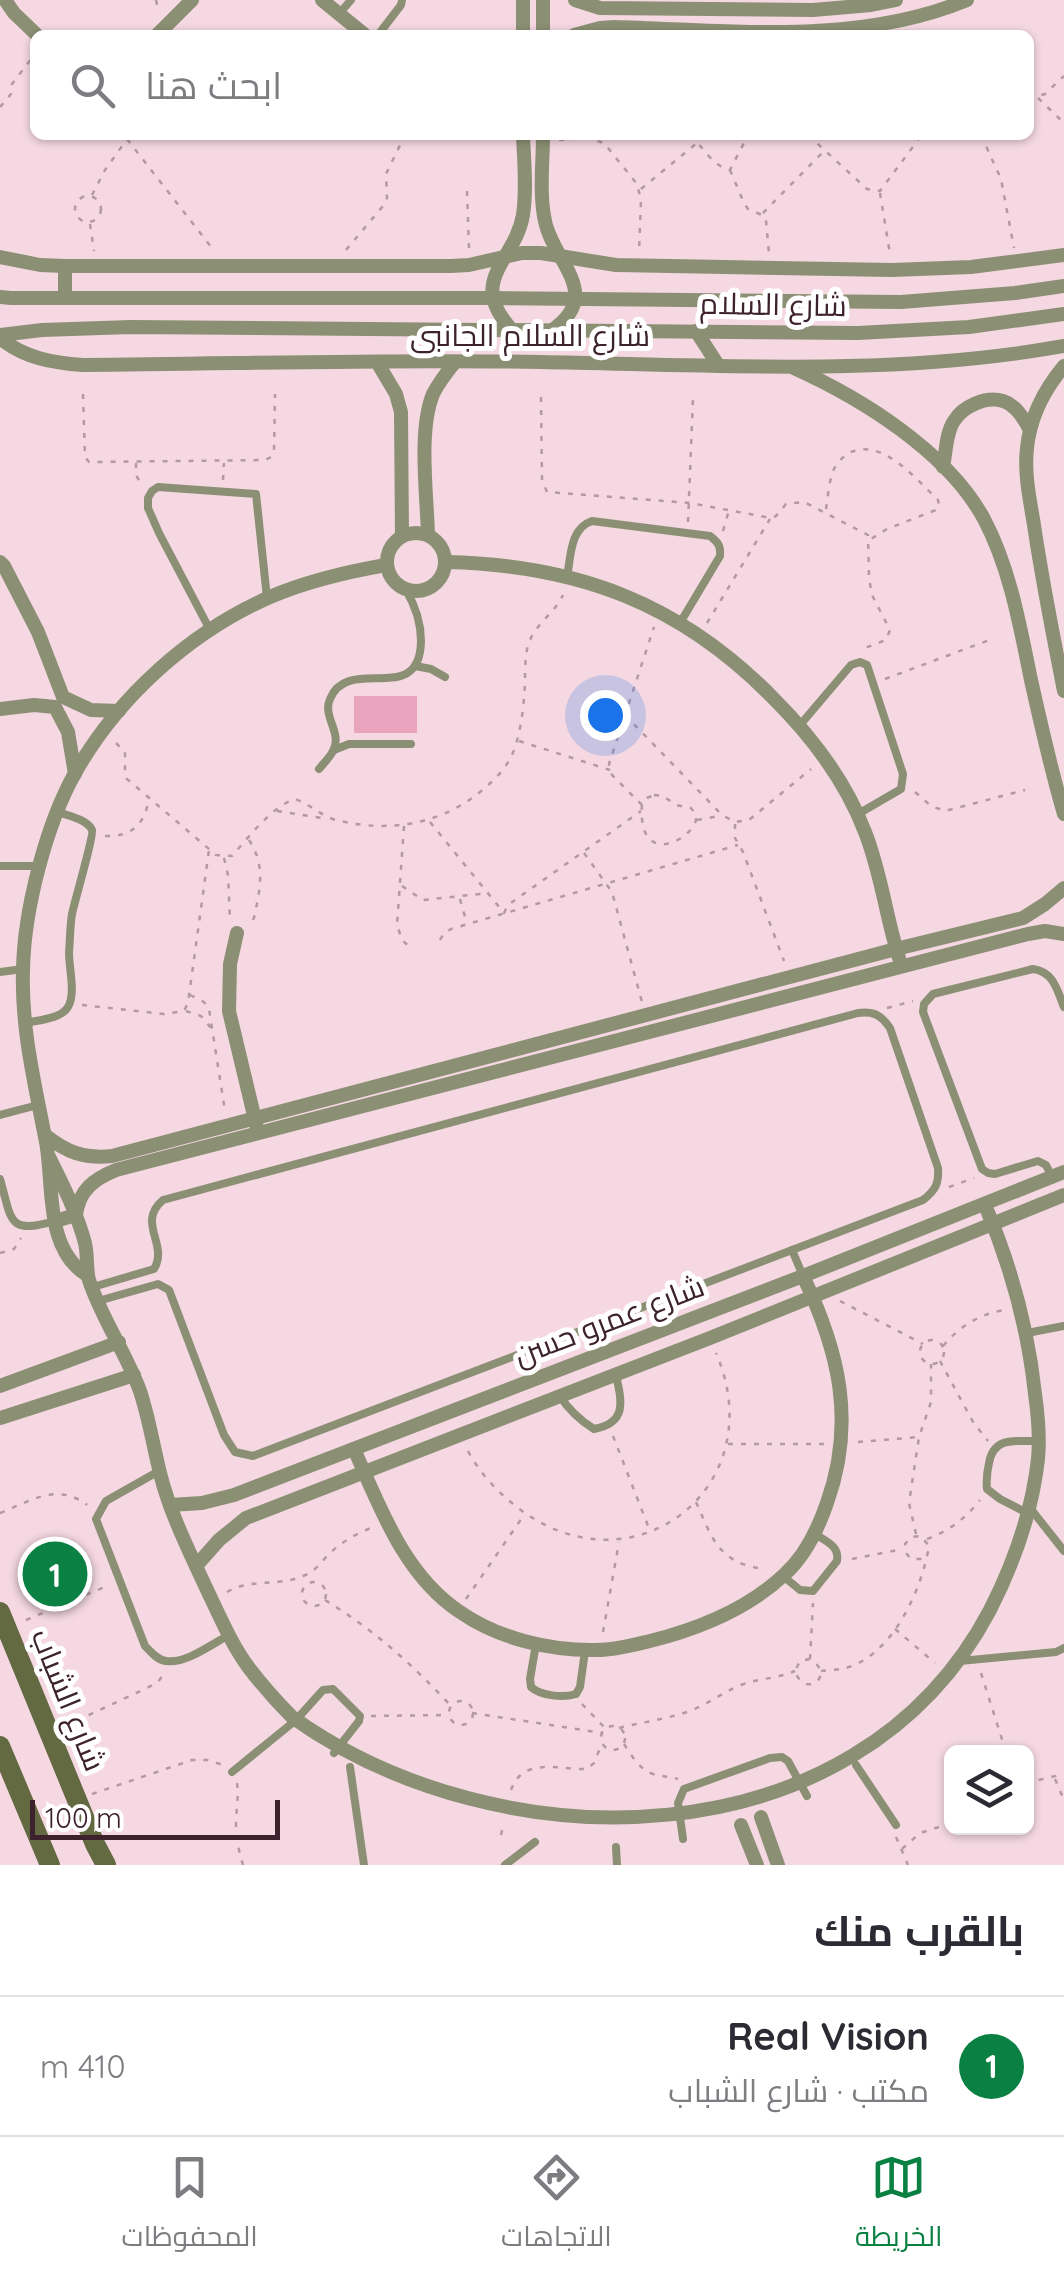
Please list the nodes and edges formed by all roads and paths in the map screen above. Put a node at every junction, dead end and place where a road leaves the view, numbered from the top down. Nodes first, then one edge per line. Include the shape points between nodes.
1 (5, 0) edge
2 (192, 0) edge
3 (322, 0) edge
4 (351, 0) edge
5 (402, 0) edge
6 (523, 0) edge
7 (543, 0) edge
8 (574, 0) edge
9 (896, 0) edge
10 (968, 0) edge
11 (704, 4) edge
12 (742, 5) edge
13 (339, 14) junction
14 (31, 30) edge
15 (162, 30) edge
16 (359, 30) edge
17 (382, 30) edge
18 (523, 30) edge
19 (543, 30) edge
20 (593, 30) edge
21 (758, 30) edge
22 (758, 30) edge
23 (854, 30) edge
24 (854, 30) edge
25 (30, 61) edge
26 (1064, 76) edge
27 (1034, 98) edge
28 (1037, 98) junction
29 (0, 107) edge
30 (1064, 123) edge
31 (127, 140) edge
32 (131, 140) edge
33 (403, 140) edge
34 (524, 140) edge
35 (543, 140) edge
36 (597, 140) edge
37 (745, 140) edge
38 (814, 140) edge
39 (918, 140) edge
40 (983, 140) edge
41 (698, 142) joint
42 (825, 150) junction
43 (730, 170) junction
44 (640, 190) junction
45 (468, 191) dead end
46 (880, 191) junction
47 (92, 196) junction
48 (762, 214) junction
49 (90, 222) junction
50 (1064, 255) edge
51 (504, 256) junction
52 (559, 256) junction
53 (0, 257) edge
54 (1016, 262) junction
55 (469, 265) junction
56 (66, 266) junction
57 (96, 266) junction
58 (226, 266) junction
59 (332, 266) junction
60 (638, 266) junction
61 (771, 268) junction
62 (892, 270) junction
63 (1064, 286) edge
64 (0, 296) edge
65 (64, 298) junction
66 (494, 298) junction
67 (574, 300) junction
68 (1064, 314) edge
69 (513, 331) junction
70 (550, 331) junction
71 (696, 332) junction
72 (0, 337) edge
73 (1064, 346) edge
74 (377, 362) junction
75 (455, 362) junction
76 (718, 365) junction
77 (788, 366) junction
78 (1064, 366) edge
79 (83, 394) dead end
80 (275, 394) dead end
81 (541, 396) dead end
82 (693, 399) dead end
83 (402, 430) junction
84 (426, 430) junction
85 (1030, 430) junction
86 (224, 461) junction
87 (136, 462) junction
88 (944, 467) junction
89 (222, 490) junction
90 (152, 491) junction
91 (690, 503) junction
92 (729, 510) junction
93 (826, 512) junction
94 (771, 518) junction
95 (687, 534) junction
96 (428, 535) junction
97 (402, 536) junction
98 (870, 540) junction
99 (717, 541) junction
100 (0, 562) edge
101 (446, 562) junction
102 (386, 565) junction
103 (567, 576) junction
104 (406, 590) junction
105 (268, 598) junction
106 (660, 611) junction
107 (680, 623) junction
108 (210, 630) junction
109 (700, 635) junction
110 (992, 639) dead end
111 (860, 662) junction
112 (415, 666) junction
113 (445, 677) dead end
114 (874, 683) junction
115 (1064, 691) edge
116 (59, 702) junction
117 (0, 708) edge
118 (120, 711) junction
119 (625, 716) junction
120 (800, 724) junction
121 (105, 731) junction
122 (335, 731) junction
123 (517, 741) junction
124 (357, 744) junction
125 (410, 744) dead end
126 (334, 750) junction
127 (825, 758) junction
128 (319, 769) dead end
129 (610, 770) junction
130 (75, 774) junction
131 (903, 781) junction
132 (1026, 790) dead end
133 (149, 798) junction
134 (642, 805) junction
135 (275, 811) junction
136 (641, 811) junction
137 (58, 812) junction
138 (857, 814) junction
139 (1064, 814) edge
140 (722, 816) junction
141 (332, 819) junction
142 (696, 820) junction
143 (430, 821) junction
144 (735, 822) junction
145 (404, 825) junction
146 (94, 836) junction
147 (248, 839) junction
148 (738, 845) junction
149 (209, 850) junction
150 (583, 852) junction
151 (224, 857) junction
152 (0, 866) edge
153 (40, 866) junction
154 (608, 883) junction
155 (400, 885) junction
156 (1064, 888) edge
157 (490, 893) junction
158 (459, 897) junction
159 (504, 913) junction
160 (1023, 918) junction
161 (466, 924) junction
162 (237, 933) junction
163 (1028, 934) junction
164 (1064, 934) edge
165 (440, 940) dead end
166 (413, 950) dead end
167 (896, 950) junction
168 (901, 966) junction
169 (22, 970) junction
170 (0, 972) edge
171 (790, 978) junction
172 (188, 995) junction
173 (928, 998) junction
174 (709, 999) junction
175 (70, 1004) junction
176 (1064, 1007) edge
177 (184, 1011) junction
178 (871, 1012) junction
179 (645, 1016) junction
180 (715, 1016) junction
181 (25, 1023) junction
182 (212, 1029) junction
183 (517, 1050) junction
184 (521, 1067) junction
185 (445, 1068) junction
186 (450, 1085) junction
187 (38, 1105) junction
188 (0, 1115) edge
189 (227, 1126) junction
190 (256, 1126) junction
191 (44, 1135) junction
192 (49, 1157) junction
193 (988, 1173) junction
194 (1058, 1175) edge
195 (0, 1179) edge
196 (933, 1192) junction
197 (1064, 1194) edge
198 (985, 1204) junction
199 (76, 1215) junction
200 (55, 1221) junction
201 (994, 1224) junction
202 (23, 1227) junction
203 (792, 1250) junction
204 (0, 1253) edge
205 (804, 1276) junction
206 (93, 1288) junction
207 (818, 1294) junction
208 (1022, 1311) junction
209 (1064, 1326) edge
210 (1027, 1334) junction
211 (710, 1338) junction
212 (119, 1342) junction
213 (923, 1344) junction
214 (943, 1346) junction
215 (940, 1361) junction
216 (578, 1362) junction
217 (931, 1364) junction
218 (616, 1373) junction
219 (134, 1375) junction
220 (587, 1384) junction
221 (0, 1386) edge
222 (559, 1395) junction
223 (0, 1418) edge
224 (609, 1426) junction
225 (458, 1434) junction
226 (919, 1437) junction
227 (1039, 1442) junction
228 (727, 1444) junction
229 (841, 1444) junction
230 (995, 1446) junction
231 (354, 1449) junction
232 (160, 1471) junction
233 (364, 1471) junction
234 (987, 1489) junction
235 (696, 1502) junction
236 (170, 1504) junction
237 (1029, 1511) junction
238 (0, 1513) edge
239 (524, 1514) junction
240 (96, 1519) junction
241 (389, 1525) junction
242 (650, 1532) junction
243 (814, 1534) junction
244 (916, 1536) junction
245 (926, 1539) junction
246 (619, 1540) junction
247 (905, 1549) junction
248 (1064, 1551) edge
249 (928, 1553) junction
250 (838, 1562) junction
251 (196, 1566) junction
252 (783, 1576) junction
253 (302, 1577) junction
254 (120, 1581) junction
255 (307, 1584) junction
256 (812, 1591) junction
257 (324, 1600) junction
258 (213, 1601) junction
259 (458, 1611) junction
260 (3, 1620) edge
261 (894, 1628) junction
262 (229, 1635) junction
263 (536, 1644) junction
264 (1064, 1648) edge
265 (592, 1650) junction
266 (810, 1658) junction
267 (968, 1660) junction
268 (166, 1661) junction
269 (795, 1671) junction
270 (821, 1671) junction
271 (950, 1674) junction
272 (576, 1694) junction
273 (451, 1706) junction
274 (472, 1713) junction
275 (449, 1714) junction
276 (360, 1716) junction
277 (296, 1720) junction
278 (619, 1728) junction
279 (604, 1731) junction
280 (50, 1732) junction
281 (602, 1743) junction
282 (624, 1744) junction
283 (1003, 1745) edge
284 (0, 1746) edge
285 (334, 1753) junction
286 (856, 1765) junction
287 (350, 1767) junction
288 (232, 1772) junction
289 (1064, 1774) edge
290 (365, 1777) dead end
291 (1054, 1777) junction
292 (1034, 1781) edge
293 (684, 1789) junction
294 (510, 1791) dead end
295 (814, 1792) joint
296 (76, 1799) junction
297 (1064, 1800) edge
298 (896, 1825) joint
299 (944, 1826) edge
300 (502, 1828) dead end
301 (691, 1837) joint
302 (667, 1842) dead end
303 (770, 1842) junction
304 (542, 1843) joint
305 (95, 1844) junction
306 (633, 1846) dead end
307 (610, 1847) joint
308 (751, 1850) junction
309 (902, 1850) junction
310 (50, 1865) edge
311 (88, 1865) edge
312 (106, 1865) edge
313 (243, 1865) edge
314 (364, 1865) edge
315 (505, 1865) edge
316 (618, 1865) edge
317 (757, 1865) edge
318 (778, 1865) edge
319 (908, 1865) edge

1 - 14 street
2 - 15 street
3 - 13 street
4 - 13 lane
5 - 17 lane
6 - 18 street
7 - 19 street
8 - 11 street via 600,8
9 - 12 street via 842,9
10 - 24 street
11 - 12 street
13 - 16 street
20 - 21 street
22 - 23 street
25 - 29 path
26 - 28 path
27 - 28 path
28 - 30 path
31 - 47 path
32 - 58 path
33 - 59 path via 386,174 383,206
34 - 51 street via 522,218
35 - 52 street via 544,216
36 - 44 path
37 - 43 path
38 - 42 path
39 - 46 path
40 - 54 path via 1001,178
41 - 43 path
41 - 44 path
42 - 46 path via 867,189
42 - 48 path
43 - 48 path via 744,204
44 - 60 path
45 - 55 path
46 - 62 path
47 - 49 path via 101,210
47 - 49 path via 74,208 78,219
48 - 61 path
49 - 57 path
50 - 54 street
51 - 52 street
51 - 55 street
51 - 66 street via 494,276
52 - 60 street
52 - 67 street via 572,276
53 - 56 street
54 - 62 street
55 - 59 street
56 - 57 street
56 - 65 street
57 - 58 street
58 - 59 street
60 - 61 street
61 - 62 street
63 - 67 street, شارع السلام via 901,302
64 - 65 street, شارع السلام
65 - 66 street, شارع السلام
66 - 67 street, شارع السلام
66 - 69 street
67 - 70 street
68 - 71 street, شارع السلام via 913,332
69 - 70 street, شارع السلام
69 - 72 street, شارع السلام via 131,327
70 - 71 street, شارع السلام
71 - 76 street
72 - 74 street, شارع السلام الجانبى via 36,358 83,365
73 - 77 street, شارع السلام الجانبى via 953,360
74 - 75 street, شارع السلام الجانبى
74 - 83 street via 396,394
75 - 76 street, شارع السلام الجانبى
75 - 84 street via 434,394
76 - 77 street, شارع السلام الجانبى
77 - 88 street via 869,408
78 - 85 street
79 - 87 path via 84,457
80 - 86 path via 271,457
81 - 91 path via 546,492
82 - 91 path
83 - 84 street
83 - 97 street
84 - 96 street
85 - 88 street via 1005,402 966,408 952,422
85 - 115 street via 1026,476
86 - 87 path
86 - 89 path
87 - 90 path via 142,486
88 - 139 street via 982,516 1003,565
89 - 90 lane
89 - 105 lane via 258,498
90 - 108 lane via 148,508
91 - 92 path
91 - 95 path
92 - 94 path
92 - 99 path
93 - 94 path via 797,501
93 - 98 path
93 - 98 path via 841,459 865,449 898,462 939,506
94 - 109 path
95 - 99 lane
95 - 103 lane via 585,522
96 - 97 street
96 - 101 street
97 - 102 street
98 - 111 path via 872,596 890,630 886,640 863,649
99 - 107 lane via 720,556
100 - 116 street via 38,632
101 - 103 street
101 - 104 street via 438,583
102 - 104 street
102 - 105 street
103 - 106 street
103 - 123 path via 558,605 528,644
104 - 112 lane via 421,628
105 - 108 street
106 - 107 street
106 - 119 path
107 - 109 street
108 - 118 street
109 - 120 street
110 - 114 path
111 - 114 lane
111 - 120 lane
112 - 113 lane
112 - 122 lane via 396,678 347,680 330,699
114 - 131 lane
116 - 117 street
116 - 118 street
116 - 130 street
118 - 121 street
119 - 129 path
119 - 140 path
120 - 127 street
121 - 130 street
121 - 133 path via 124,752 128,780
122 - 124 lane
122 - 126 lane
123 - 129 path
123 - 143 path via 489,785
124 - 125 lane
124 - 126 lane
126 - 128 lane
127 - 138 street
127 - 144 path via 750,820
129 - 134 path
130 - 137 street
131 - 132 path via 945,811
131 - 138 lane
133 - 146 path via 140,825 129,834
133 - 149 path
134 - 136 path
134 - 142 path via 663,796 691,808
135 - 141 path
135 - 141 path via 296,799
135 - 147 path
136 - 142 path via 648,838 664,846
136 - 150 path
137 - 146 lane via 86,822
137 - 153 street
138 - 167 street
140 - 142 path
140 - 144 path
141 - 145 path
143 - 145 path
143 - 157 path
144 - 148 path
145 - 155 path
146 - 175 lane via 72,918
147 - 151 path
147 - 162 path via 261,886 254,918
148 - 154 path
148 - 171 path
149 - 151 path
149 - 172 path
150 - 154 path
150 - 159 path
151 - 162 path via 229,918
152 - 153 lane
153 - 169 street
154 - 159 path
154 - 179 path
155 - 158 path via 423,900
155 - 166 path via 396,925
156 - 160 street
157 - 158 path
157 - 159 path
158 - 161 path
159 - 161 path
160 - 163 street
160 - 167 street
161 - 165 path
162 - 190 street via 229,1011
163 - 164 street
163 - 168 street
167 - 168 street
167 - 171 street
168 - 180 street
169 - 170 lane
169 - 181 street
171 - 174 street
172 - 177 path
172 - 182 path via 209,1009
173 - 176 lane via 1033,969 1052,979
173 - 178 path
173 - 193 lane via 923,1012
174 - 179 street
174 - 180 street
175 - 177 path
175 - 181 lane via 58,1016
177 - 182 path
178 - 196 lane via 890,1028 938,1168
178 - 206 lane via 163,1200 152,1216 160,1256 154,1268
179 - 183 street
180 - 184 street
181 - 187 street
182 - 189 path
183 - 184 street
183 - 185 street
184 - 186 street
185 - 186 street
185 - 190 street
186 - 190 street
187 - 188 lane
187 - 191 street
189 - 190 street
189 - 191 street via 94,1158
190 - 199 street via 101,1176 78,1200
191 - 192 street
192 - 199 street
192 - 200 street
193 - 194 lane via 1038,1162
193 - 196 path
194 - 198 street, شارع عمرو حسن
195 - 202 lane via 10,1216
196 - 203 lane
197 - 201 street, شارع عمرو حسن
198 - 201 street
198 - 205 street, شارع عمرو حسن
199 - 200 street
199 - 206 street
200 - 202 lane
200 - 206 street via 66,1253
201 - 207 street, شارع عمرو حسن
201 - 208 street
202 - 204 path via 14,1250
203 - 205 lane
203 - 206 lane via 253,1456 236,1452 224,1435 169,1290 158,1284
205 - 207 street
205 - 216 street, شارع عمرو حسن
206 - 212 street
207 - 211 street, شارع عمرو حسن
207 - 213 path
207 - 229 street via 834,1353
208 - 210 street
208 - 214 path via 974,1319
209 - 210 lane
210 - 227 street
211 - 218 street, شارع عمرو حسن
211 - 228 path via 726,1388
212 - 219 street
212 - 221 street
213 - 214 path
213 - 217 path via 921,1357
214 - 215 path
215 - 217 path
215 - 230 path via 973,1422
216 - 220 street
216 - 231 street, شارع عمرو حسن
217 - 226 path via 931,1402
218 - 220 street, شارع عمرو حسن
218 - 224 lane via 620,1407
219 - 223 street
219 - 232 street
220 - 222 street, شارع عمرو حسن
222 - 224 lane via 581,1421 594,1429
222 - 225 street, شارع عمرو حسن
224 - 242 path
225 - 233 street, شارع عمرو حسن
225 - 239 path via 486,1478
226 - 229 path
226 - 244 path via 909,1504
227 - 230 lane
227 - 237 street
228 - 229 path
228 - 235 path
229 - 243 street
230 - 234 lane
231 - 233 street
231 - 236 street, شارع عمرو حسن via 218,1500
232 - 236 street
232 - 240 lane via 106,1501
233 - 241 street
233 - 251 street, شارع عمرو حسن via 246,1518
234 - 237 lane
234 - 245 path via 972,1511
235 - 242 path
235 - 252 path via 726,1556
236 - 251 street
237 - 248 lane
237 - 267 street
238 - 240 path via 62,1493
239 - 246 path via 569,1536
239 - 259 path
240 - 254 lane
241 - 253 path via 347,1540
241 - 259 street via 418,1572
242 - 246 path
243 - 250 lane via 834,1547
243 - 252 street
244 - 245 path
244 - 247 path
245 - 249 path
246 - 265 path
247 - 249 path via 915,1560
247 - 250 path
249 - 261 path via 911,1606
250 - 256 lane
251 - 258 street
252 - 256 lane
252 - 265 street via 707,1623
253 - 255 path
253 - 258 path via 240,1585
254 - 260 path
254 - 268 lane via 146,1646
255 - 257 path via 319,1584
255 - 257 path via 306,1604
256 - 266 path
257 - 273 path via 362,1623
258 - 262 street
259 - 263 street
260 - 280 street, شارع الشباب
261 - 270 path via 865,1659
261 - 271 path
262 - 268 lane
262 - 277 street
263 - 265 street
263 - 272 lane via 531,1687
264 - 267 lane
265 - 272 lane
266 - 269 path
266 - 270 path
267 - 271 street
267 - 283 path
268 - 280 path via 158,1682
269 - 270 path via 808,1685
269 - 278 path
271 - 286 street
272 - 279 path
273 - 274 path via 464,1702
273 - 275 path
274 - 275 path via 462,1724
274 - 279 path
275 - 276 path
276 - 277 lane via 329,1688
276 - 285 lane
277 - 285 street
277 - 288 lane
278 - 279 path
278 - 282 path
279 - 281 path
280 - 296 street, شارع الشباب
281 - 282 path via 612,1750
281 - 294 path via 591,1766 532,1768
282 - 293 path via 644,1769 675,1777
284 - 310 street
285 - 287 street
286 - 295 street
286 - 298 lane
287 - 290 street
287 - 314 lane
288 - 296 path via 192,1760
288 - 313 path
289 - 291 path
291 - 292 path
291 - 297 path
293 - 295 lane via 776,1756 788,1760
293 - 301 lane via 678,1803
296 - 305 street, شارع الشباب
298 - 309 path
299 - 309 path via 920,1834
300 - 304 street
301 - 302 street
303 - 308 street
303 - 308 street via 766,1815 734,1827
303 - 318 street
304 - 315 lane
305 - 311 street
305 - 312 street, شارع الشباب
306 - 307 street
307 - 316 lane
308 - 317 street
309 - 319 path

